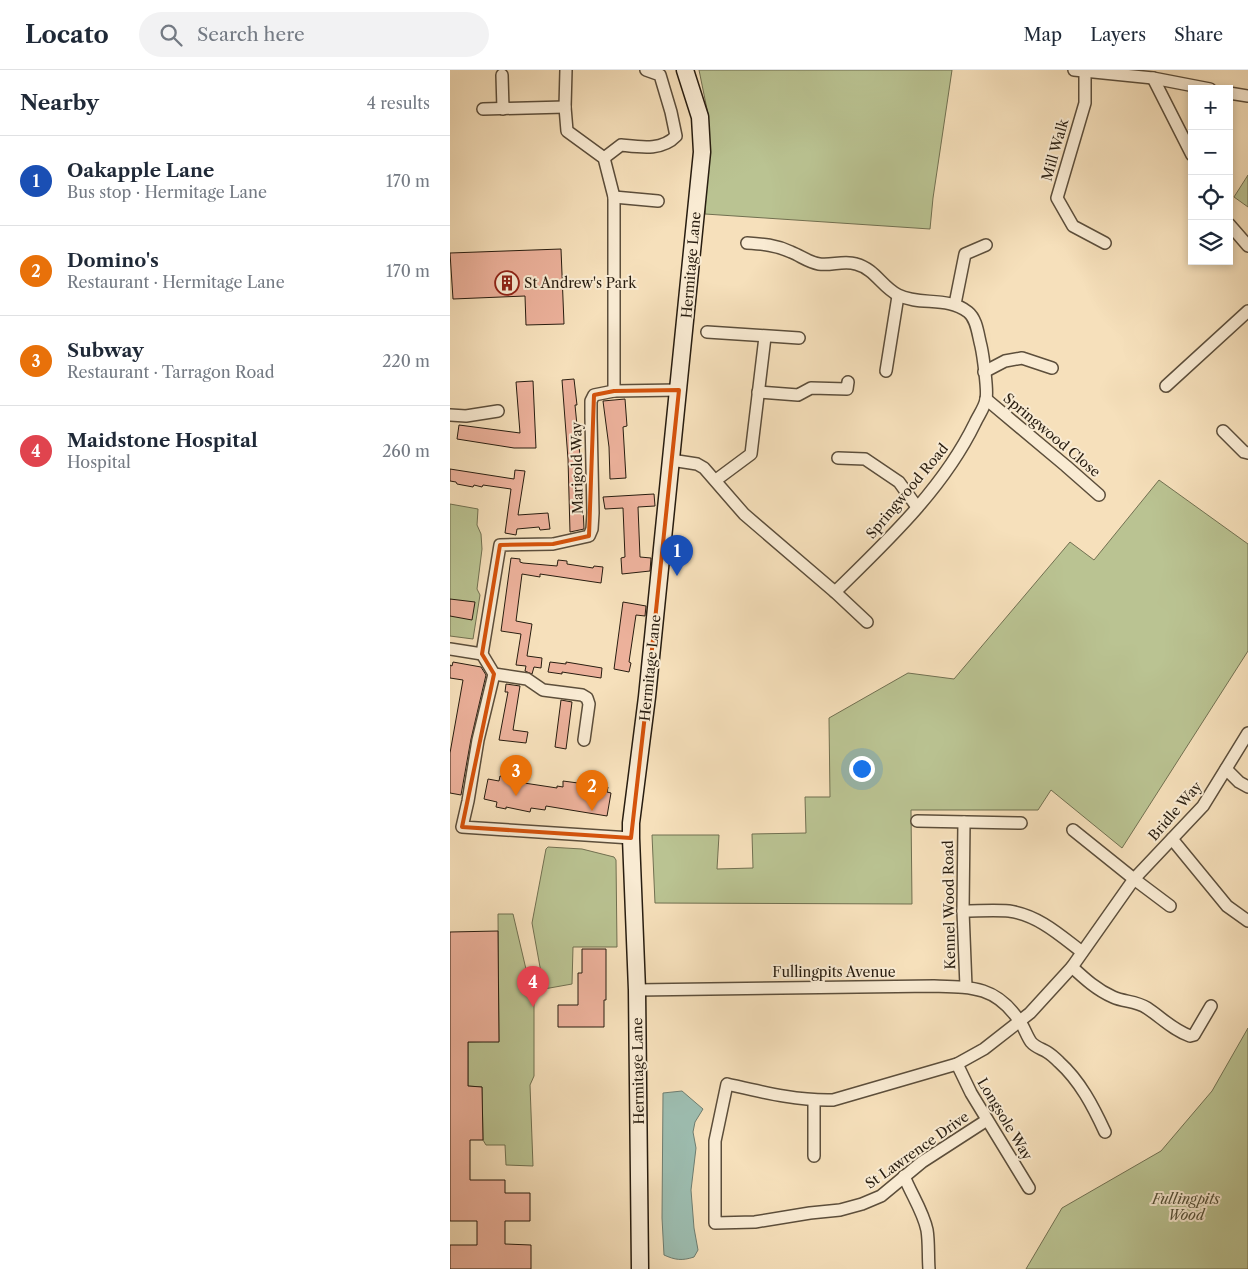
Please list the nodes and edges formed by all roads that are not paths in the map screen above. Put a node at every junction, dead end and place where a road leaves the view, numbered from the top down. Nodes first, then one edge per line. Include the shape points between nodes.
1 (566, 70) edge
2 (646, 70) edge
3 (685, 70) edge
4 (1080, 71) edge
5 (502, 74) dead end
6 (1153, 78) junction
7 (1189, 85) edge
8 (1233, 93) edge
9 (1248, 96) edge
10 (565, 107) junction
11 (483, 109) dead end
12 (503, 109) junction
13 (1188, 147) edge
14 (604, 158) junction
15 (614, 197) junction
16 (658, 201) dead end
17 (1233, 229) edge
18 (747, 242) dead end
19 (1105, 243) dead end
20 (986, 245) dead end
21 (1248, 246) edge
22 (898, 296) junction
23 (956, 304) junction
24 (1248, 311) edge
25 (707, 332) dead end
26 (764, 337) junction
27 (799, 338) dead end
28 (1052, 368) dead end
29 (886, 371) dead end
30 (984, 372) junction
31 (848, 382) dead end
32 (1166, 386) dead end
33 (614, 390) junction
34 (679, 390) junction
35 (758, 392) junction
36 (986, 399) junction
37 (498, 412) dead end
38 (450, 415) edge
39 (1223, 431) dead end
40 (1248, 453) edge
41 (838, 458) dead end
42 (671, 460) junction
43 (716, 480) junction
44 (1099, 495) dead end
45 (917, 507) junction
46 (835, 592) junction
47 (867, 622) dead end
48 (450, 649) edge
49 (482, 654) junction
50 (494, 674) junction
51 (1248, 733) edge
52 (584, 740) dead end
53 (1226, 769) junction
54 (1248, 787) edge
55 (917, 821) dead end
56 (964, 822) junction
57 (1021, 823) dead end
58 (1073, 830) dead end
59 (631, 838) junction
60 (1172, 839) junction
61 (1133, 881) junction
62 (1170, 906) dead end
63 (963, 911) junction
64 (1248, 922) edge
65 (1082, 952) junction
66 (1072, 967) junction
67 (966, 987) junction
68 (637, 990) junction
69 (1211, 1006) dead end
70 (1020, 1020) junction
71 (957, 1064) junction
72 (814, 1101) junction
73 (987, 1120) junction
74 (1105, 1132) dead end
75 (814, 1156) dead end
76 (904, 1176) junction
77 (1029, 1188) dead end
78 (715, 1223) joint
79 (640, 1269) edge
80 (929, 1269) edge

1 - 10 street
2 - 14 street via 660,75 676,136 663,145 621,146
3 - 34 main road, Hermitage Lane via 700,117 702,152
4 - 6 street
4 - 19 street, Mill Walk via 1085,103 1058,198 1073,226
5 - 12 street
6 - 7 street
6 - 13 street
8 - 9 street
10 - 12 street
10 - 14 street via 567,130
11 - 12 street
14 - 15 street
15 - 16 street
15 - 33 street
17 - 21 street
18 - 22 street via 768,244 810,262 857,264 872,272
20 - 23 street via 965,254
22 - 23 street
22 - 29 street
23 - 30 street, Springwood Road via 970,313 976,324
24 - 32 street
25 - 26 street
26 - 27 street
26 - 35 street
28 - 30 street via 1022,358 1006,361
30 - 36 street, Springwood Road
31 - 35 street via 847,389 811,388 798,395
33 - 34 street, Marigold Way
33 - 49 street, Marigold Way via 594,395 592,401 593,513 589,536 552,544 500,545
34 - 42 main road, Hermitage Lane
35 - 43 street via 751,454
36 - 44 street, Springwood Close
36 - 45 street, Springwood Road via 952,465
37 - 38 street
39 - 40 street
41 - 45 street via 865,459 899,482
42 - 43 street via 698,464
42 - 59 main road, Hermitage Lane
43 - 46 street via 744,514
45 - 46 street, Springwood Road
46 - 47 street
48 - 49 street
49 - 50 street
50 - 52 street via 527,680 543,690 587,698
50 - 59 street via 462,827
51 - 53 street, Bridle Way
53 - 54 street
53 - 60 street, Bridle Way via 1203,806
55 - 56 street
56 - 57 street
56 - 63 street, Kennel Wood Road
58 - 61 street
59 - 68 main road, Hermitage Lane
60 - 61 street, Bridle Way
60 - 64 street via 1227,906
61 - 62 street
61 - 65 street, Bridle Way
63 - 65 street via 1009,911 1026,915 1041,921
63 - 67 street, Kennel Wood Road
65 - 66 street, Bridle Way
66 - 69 street via 1090,984 1114,998 1146,1008 1166,1024 1190,1036 1194,1035
66 - 70 street, Bridle Way
67 - 68 street, Fullingpits Avenue
67 - 70 street, Fullingpits Avenue via 982,989 997,997
68 - 79 main road, Hermitage Lane
70 - 71 street, Bridle Way via 984,1049
70 - 74 street, Fullingpits Avenue via 1032,1044 1049,1053 1070,1072 1093,1105
71 - 72 street, Bridle Way via 833,1100
71 - 73 street, Longsole Way
72 - 75 street
72 - 78 street, Bridle Way via 727,1084 715,1141
73 - 76 street, St Lawrence Drive
73 - 77 street, Longsole Way
76 - 78 street, St Lawrence Drive via 880,1196 840,1210 755,1222
76 - 80 street via 927,1231

